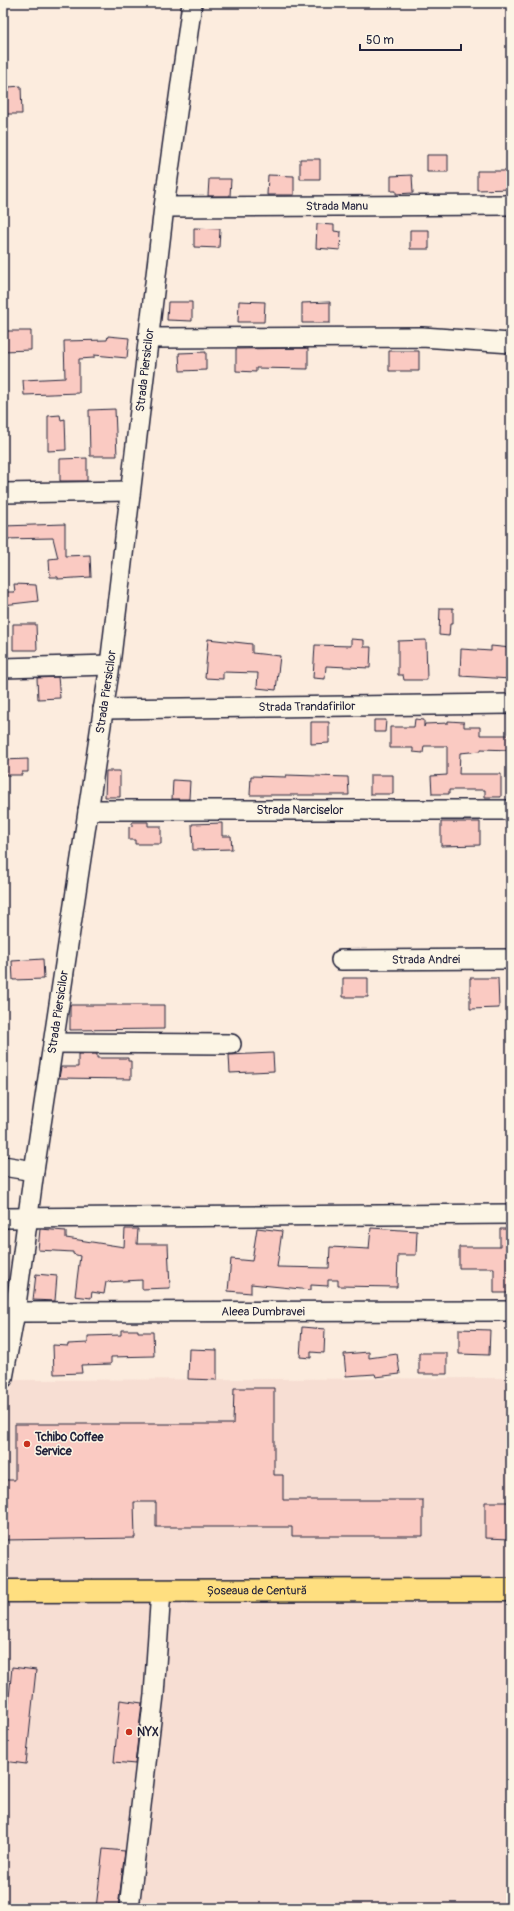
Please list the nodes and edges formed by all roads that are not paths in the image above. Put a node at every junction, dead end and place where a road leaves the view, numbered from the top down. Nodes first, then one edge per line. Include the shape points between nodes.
1 (192, 3) edge
2 (511, 205) edge
3 (164, 207) junction
4 (148, 338) junction
5 (511, 343) edge
6 (130, 491) junction
7 (3, 493) edge
8 (110, 665) junction
9 (3, 668) edge
10 (511, 704) edge
11 (103, 709) junction
12 (88, 810) junction
13 (511, 810) edge
14 (511, 959) edge
15 (341, 960) dead end
16 (53, 1043) junction
17 (231, 1044) dead end
18 (3, 1166) edge
19 (34, 1172) junction
20 (511, 1214) edge
21 (27, 1216) junction
22 (3, 1218) edge
23 (511, 1311) edge
24 (15, 1312) junction
25 (3, 1378) edge
26 (161, 1590) junction
27 (511, 1590) edge
28 (3, 1591) edge
29 (129, 1908) edge

1 - 3 street, Strada Piersicilor
2 - 3 street, Strada Manu
3 - 4 street, Strada Piersicilor
4 - 5 street via 422,337
4 - 6 street, Strada Piersicilor
6 - 7 street
6 - 8 street, Strada Piersicilor
8 - 9 street
8 - 11 street, Strada Piersicilor
10 - 11 street, Strada Trandafirilor
11 - 12 street, Strada Piersicilor
12 - 13 street, Strada Narciselor
12 - 16 street, Strada Piersicilor
14 - 15 street, Strada Andrei
16 - 17 street
16 - 19 street, Strada Piersicilor
18 - 19 street
19 - 21 street, Strada Piersicilor
20 - 21 street
21 - 22 street
21 - 24 street, Strada Piersicilor
23 - 24 street, Aleea Dumbravei
24 - 25 street, Strada Piersicilor
26 - 27 main road, Șoseaua de Centură
26 - 28 main road, Șoseaua de Centură
26 - 29 street via 154,1695

